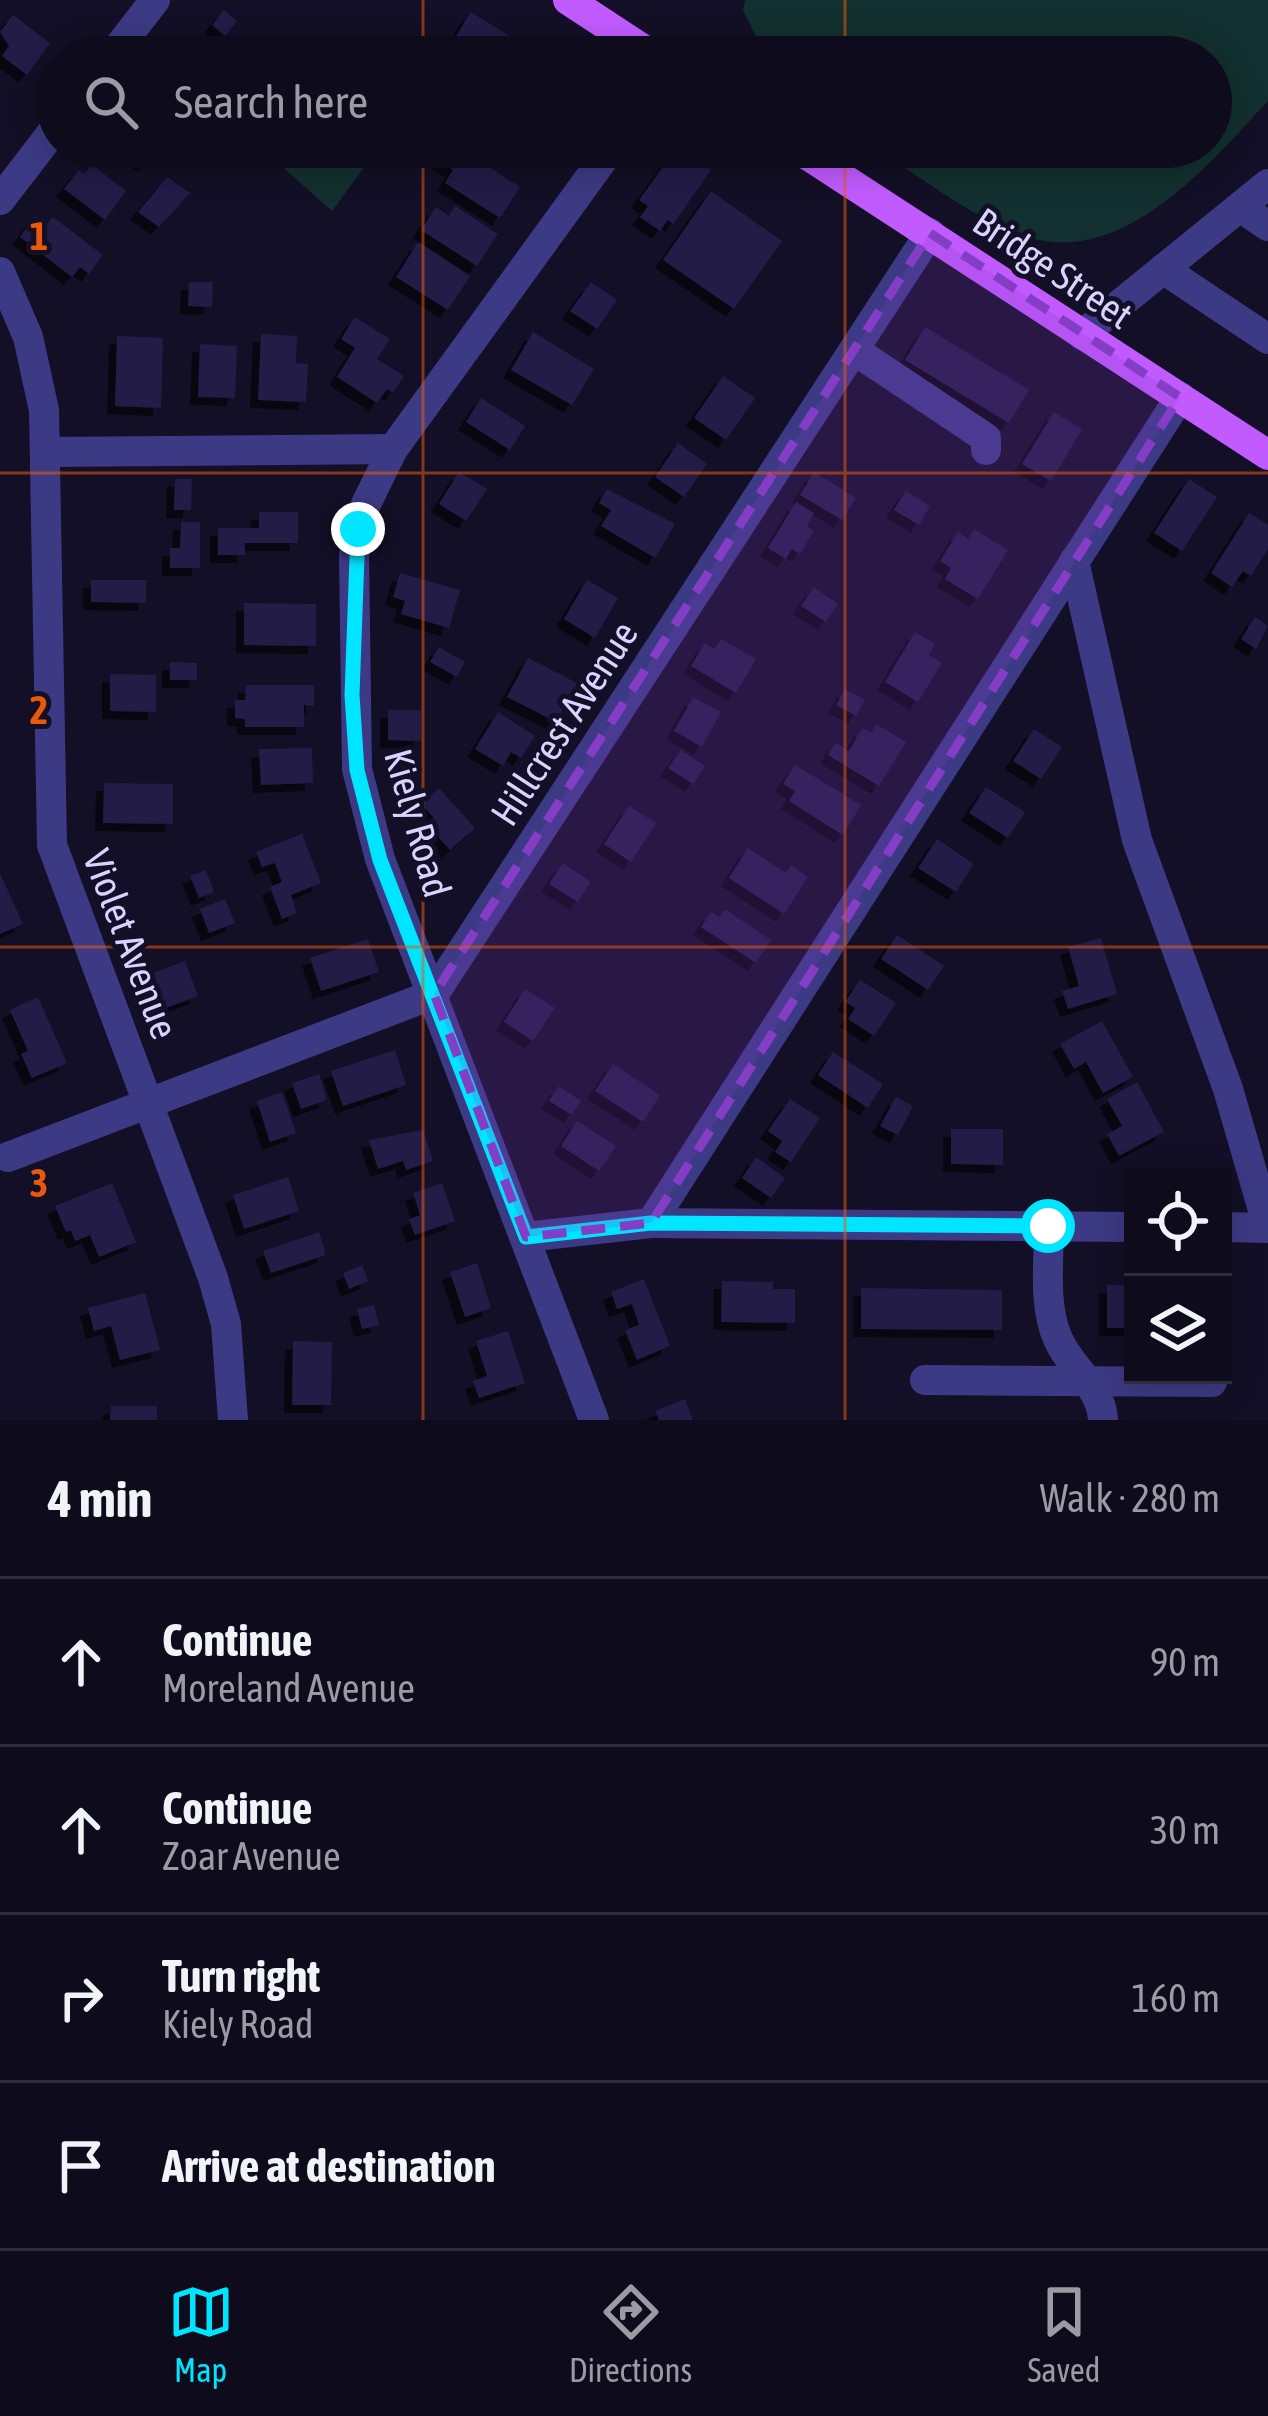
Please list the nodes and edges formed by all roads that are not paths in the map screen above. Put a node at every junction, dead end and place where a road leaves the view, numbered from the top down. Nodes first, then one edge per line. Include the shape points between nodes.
1 (155, 0) edge
2 (585, 5) edge
3 (127, 36) edge
4 (627, 36) edge
5 (36, 153) edge
6 (597, 168) edge
7 (828, 168) edge
8 (1268, 184) edge
9 (0, 200) edge
10 (1240, 207) junction
11 (1268, 226) edge
12 (930, 233) junction
13 (1163, 269) junction
14 (0, 272) edge
15 (1082, 335) junction
16 (1268, 339) edge
17 (854, 350) junction
18 (1180, 398) junction
19 (393, 449) junction
20 (986, 450) dead end
21 (46, 452) junction
22 (1268, 454) edge
23 (1073, 561) junction
24 (434, 994) junction
25 (151, 1105) junction
26 (8, 1157) dead end
27 (651, 1223) junction
28 (1048, 1226) junction
29 (1124, 1227) edge
30 (1232, 1227) edge
31 (1268, 1227) edge
32 (526, 1237) junction
33 (1084, 1379) junction
34 (925, 1380) dead end
35 (1124, 1380) edge
36 (233, 1420) edge
37 (594, 1420) edge
38 (1103, 1420) edge

1 - 3 street
2 - 4 main road
5 - 9 street
6 - 19 street, Kiely Road
7 - 12 main road, Bridge Street
8 - 10 street
10 - 11 street
10 - 13 street
12 - 15 main road, Bridge Street
12 - 17 street, Hillcrest Avenue
13 - 15 street
13 - 16 street
14 - 21 street, Violet Avenue via 28,337
15 - 18 main road, Bridge Street
17 - 20 street via 986,438
17 - 24 street, Hillcrest Avenue
18 - 22 main road, Bridge Street
18 - 23 street
19 - 21 street
19 - 24 street, Kiely Road via 366,504 354,555 357,770 380,860
21 - 25 street, Violet Avenue via 52,845
23 - 27 street
23 - 31 street via 1137,840 1228,1089
24 - 25 street
24 - 32 street, Kiely Road
25 - 26 street
25 - 36 street, Violet Avenue via 226,1324
27 - 28 street
27 - 32 street
28 - 29 street
28 - 33 street via 1050,1311
30 - 31 street
32 - 37 street, Kiely Road
33 - 34 street
33 - 35 street
33 - 38 street

